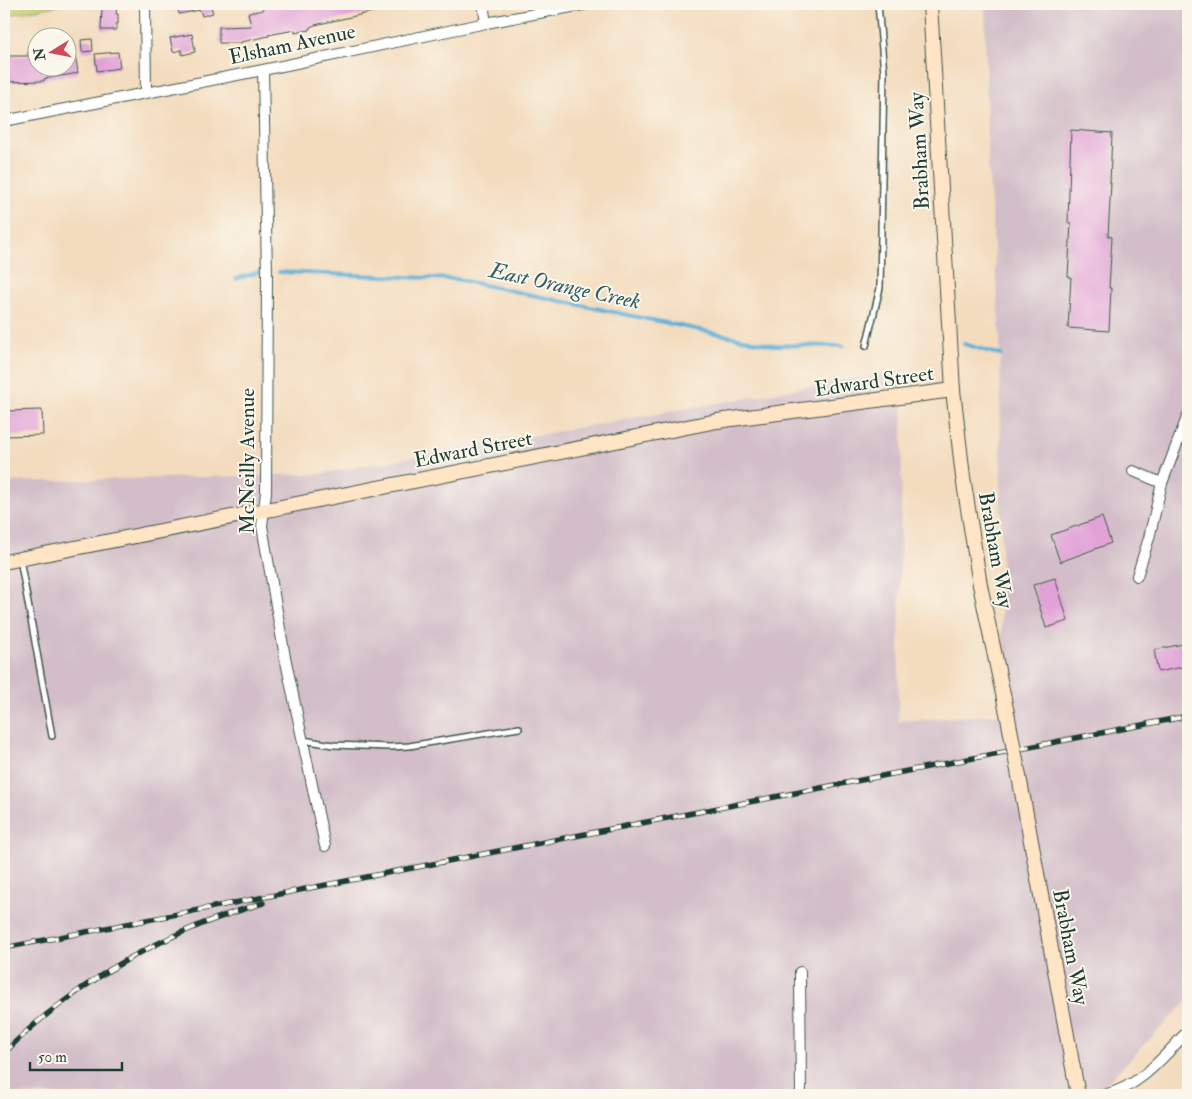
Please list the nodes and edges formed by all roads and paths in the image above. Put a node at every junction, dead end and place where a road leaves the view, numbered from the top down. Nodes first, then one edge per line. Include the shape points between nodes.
1 (145, 4) edge
2 (483, 4) edge
3 (588, 4) edge
4 (878, 4) edge
5 (930, 4) edge
6 (486, 23) junction
7 (263, 70) junction
8 (146, 93) junction
9 (4, 121) edge
10 (866, 346) dead end
11 (953, 390) junction
12 (1188, 415) edge
13 (1133, 471) dead end
14 (1162, 482) junction
15 (264, 511) junction
16 (20, 559) junction
17 (4, 562) edge
18 (1137, 576) dead end
19 (519, 728) dead end
20 (52, 736) dead end
21 (303, 740) junction
22 (325, 846) dead end
23 (800, 972) dead end
24 (1188, 1032) edge
25 (801, 1095) edge
26 (1078, 1095) edge
27 (1104, 1095) edge

1 - 8 street
2 - 6 street
3 - 6 street, Elsham Avenue
4 - 10 lane via 884,73 880,288
5 - 11 main road, Brabham Way
6 - 7 street, Elsham Avenue
7 - 8 street, Elsham Avenue
7 - 15 street, McNeilly Avenue via 267,276
8 - 9 street, Elsham Avenue
11 - 15 main road, Edward Street via 717,421
11 - 26 main road, Brabham Way, bridge via 979,576
12 - 14 street
13 - 14 street
14 - 18 street
15 - 16 main road, Edward Street
15 - 21 street, McNeilly Avenue via 262,526
16 - 17 main road, Edward Street
16 - 20 lane
19 - 21 lane via 409,746 342,745
21 - 22 street, McNeilly Avenue
23 - 25 street
24 - 27 street via 1139,1080

